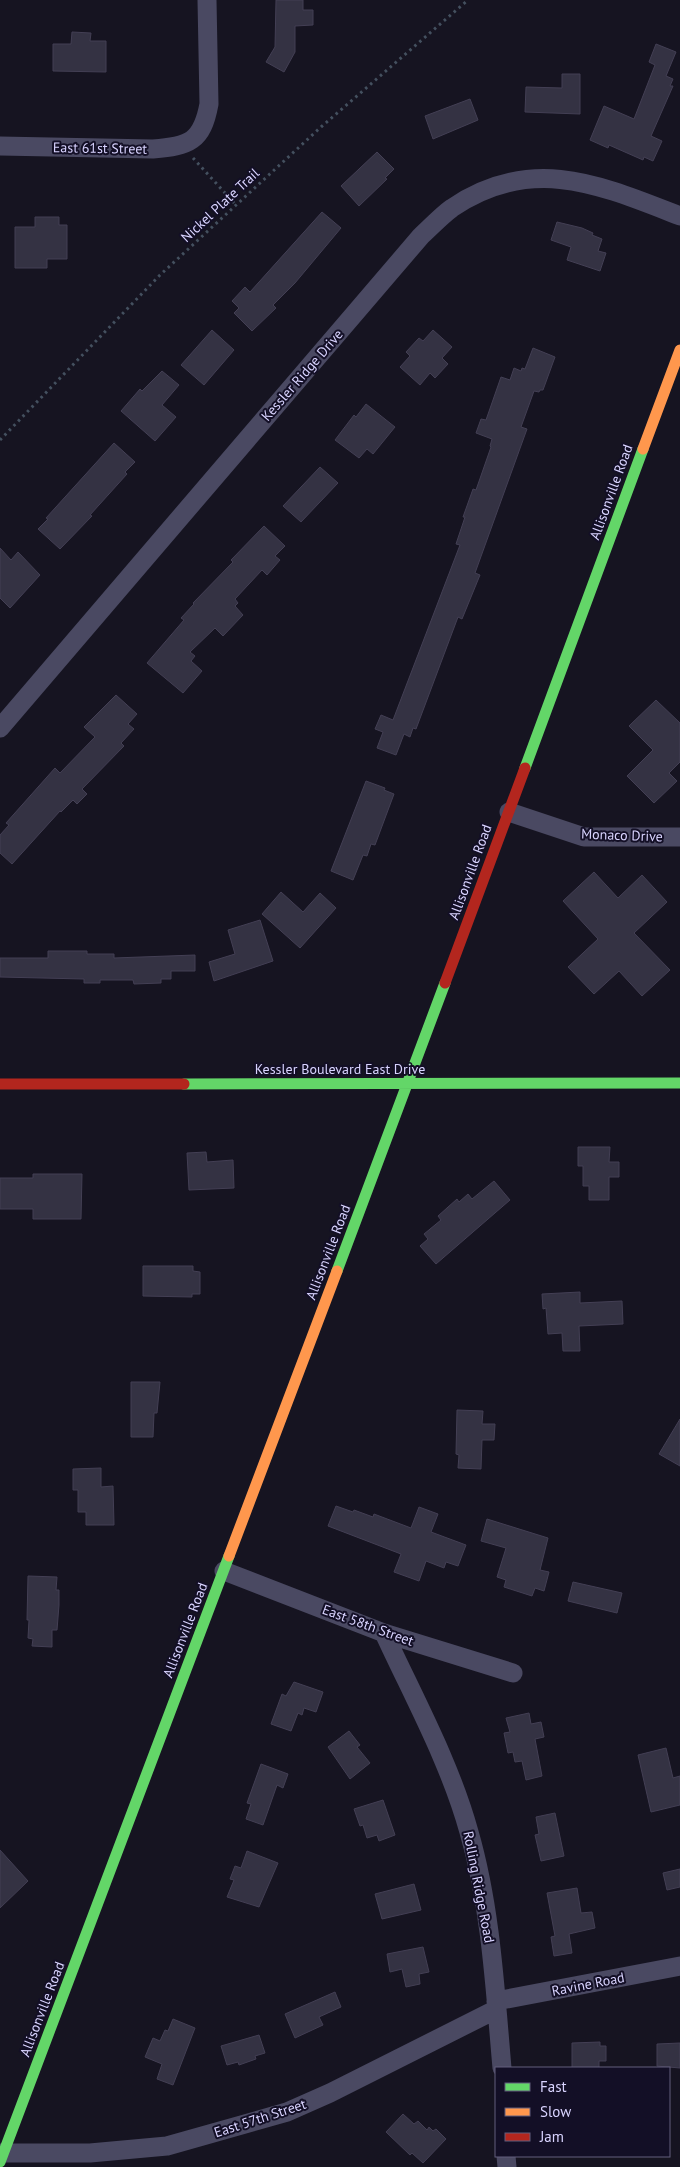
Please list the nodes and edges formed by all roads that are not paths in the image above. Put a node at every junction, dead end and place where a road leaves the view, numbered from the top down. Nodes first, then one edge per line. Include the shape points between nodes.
1 (207, 0) edge
2 (0, 146) edge
3 (680, 216) edge
4 (680, 350) edge
5 (0, 728) edge
6 (509, 812) junction
7 (680, 837) edge
8 (408, 1083) junction
9 (680, 1083) edge
10 (0, 1084) edge
11 (224, 1571) junction
12 (384, 1633) junction
13 (514, 1673) dead end
14 (680, 1966) edge
15 (496, 2005) junction
16 (502, 2067) edge
17 (1, 2156) edge

1 - 2 street, East 61st Street via 209,104 206,118 189,141 154,149
3 - 5 street, Kessler Ridge Drive via 604,188 556,178 522,180 498,186 452,208 421,236
4 - 6 main road, Allisonville Road
6 - 7 street, Monaco Drive via 584,837
6 - 8 main road, Allisonville Road
8 - 9 main road, Kessler Boulevard East Drive
8 - 10 main road, Kessler Boulevard East Drive
8 - 11 main road, Allisonville Road
11 - 12 street, East 58th Street
11 - 17 main road, Allisonville Road
12 - 13 street, East 58th Street
12 - 15 street, Rolling Ridge Road via 455,1789 469,1831 483,1892
14 - 15 street, Ravine Road
15 - 16 street, Rolling Ridge Road
15 - 17 street, East 57th Street via 330,2093 277,2114 167,2146

